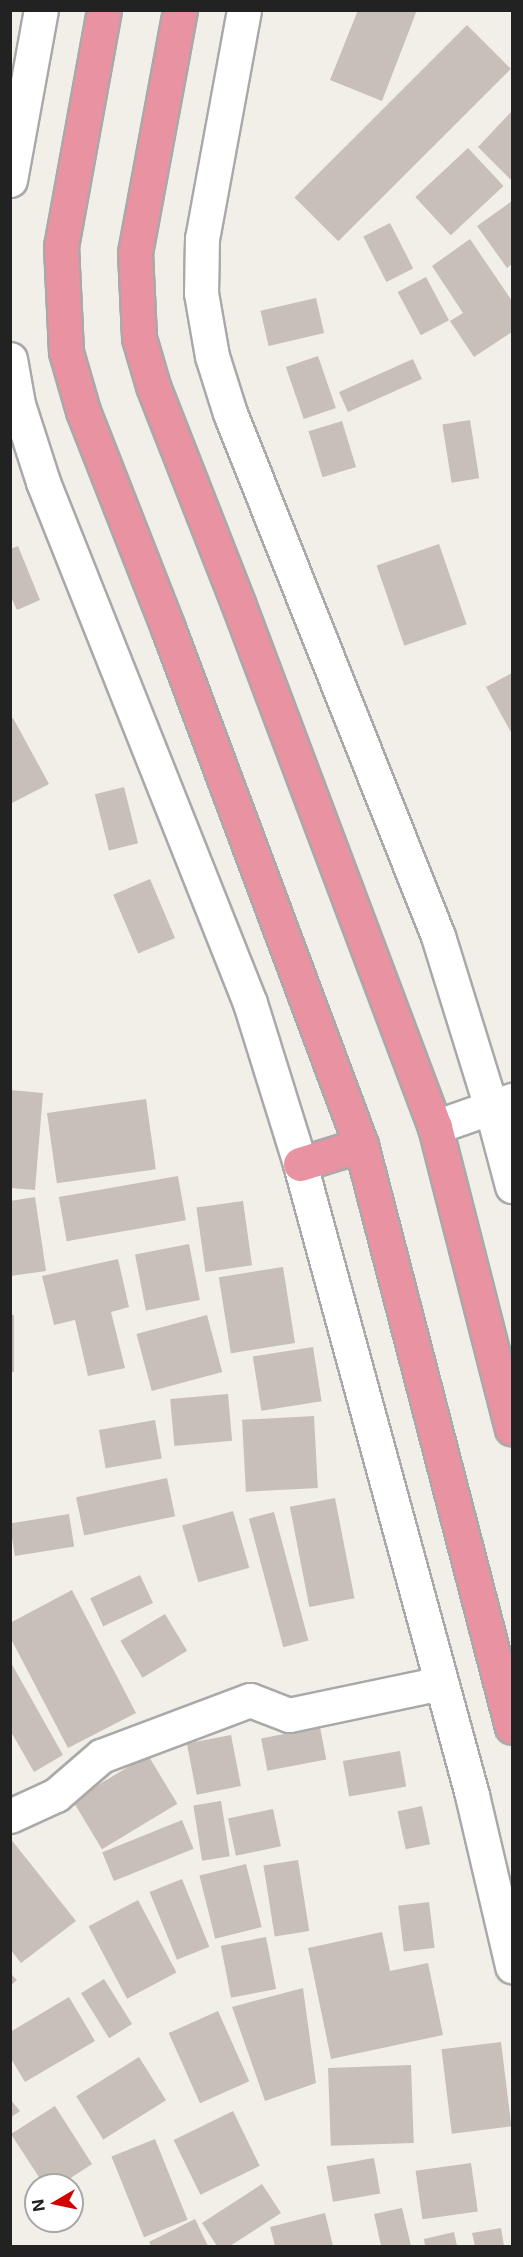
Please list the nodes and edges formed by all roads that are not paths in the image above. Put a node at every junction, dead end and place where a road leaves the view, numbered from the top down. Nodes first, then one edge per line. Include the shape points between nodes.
1 (41, 10) edge
2 (104, 10) edge
3 (180, 10) edge
4 (244, 10) edge
5 (16, 102) edge
6 (10, 180) edge
7 (10, 359) edge
8 (502, 1104) edge
9 (435, 1127) junction
10 (361, 1145) junction
11 (300, 1164) junction
12 (513, 1186) edge
13 (513, 1428) edge
14 (441, 1683) junction
15 (513, 1727) edge
16 (10, 1816) edge
17 (513, 1966) edge

1 - 5 street
2 - 10 highway via 61,246 66,352 83,411
3 - 9 highway via 135,252 139,338 153,386
4 - 8 street via 202,238 201,292 212,356 230,413
5 - 6 street
7 - 11 street via 18,404 43,482 250,1003
8 - 9 street
8 - 12 street
9 - 13 highway
10 - 11 highway
10 - 15 highway
11 - 14 street
14 - 16 street via 289,1714 250,1700 101,1756 56,1795
14 - 17 street

